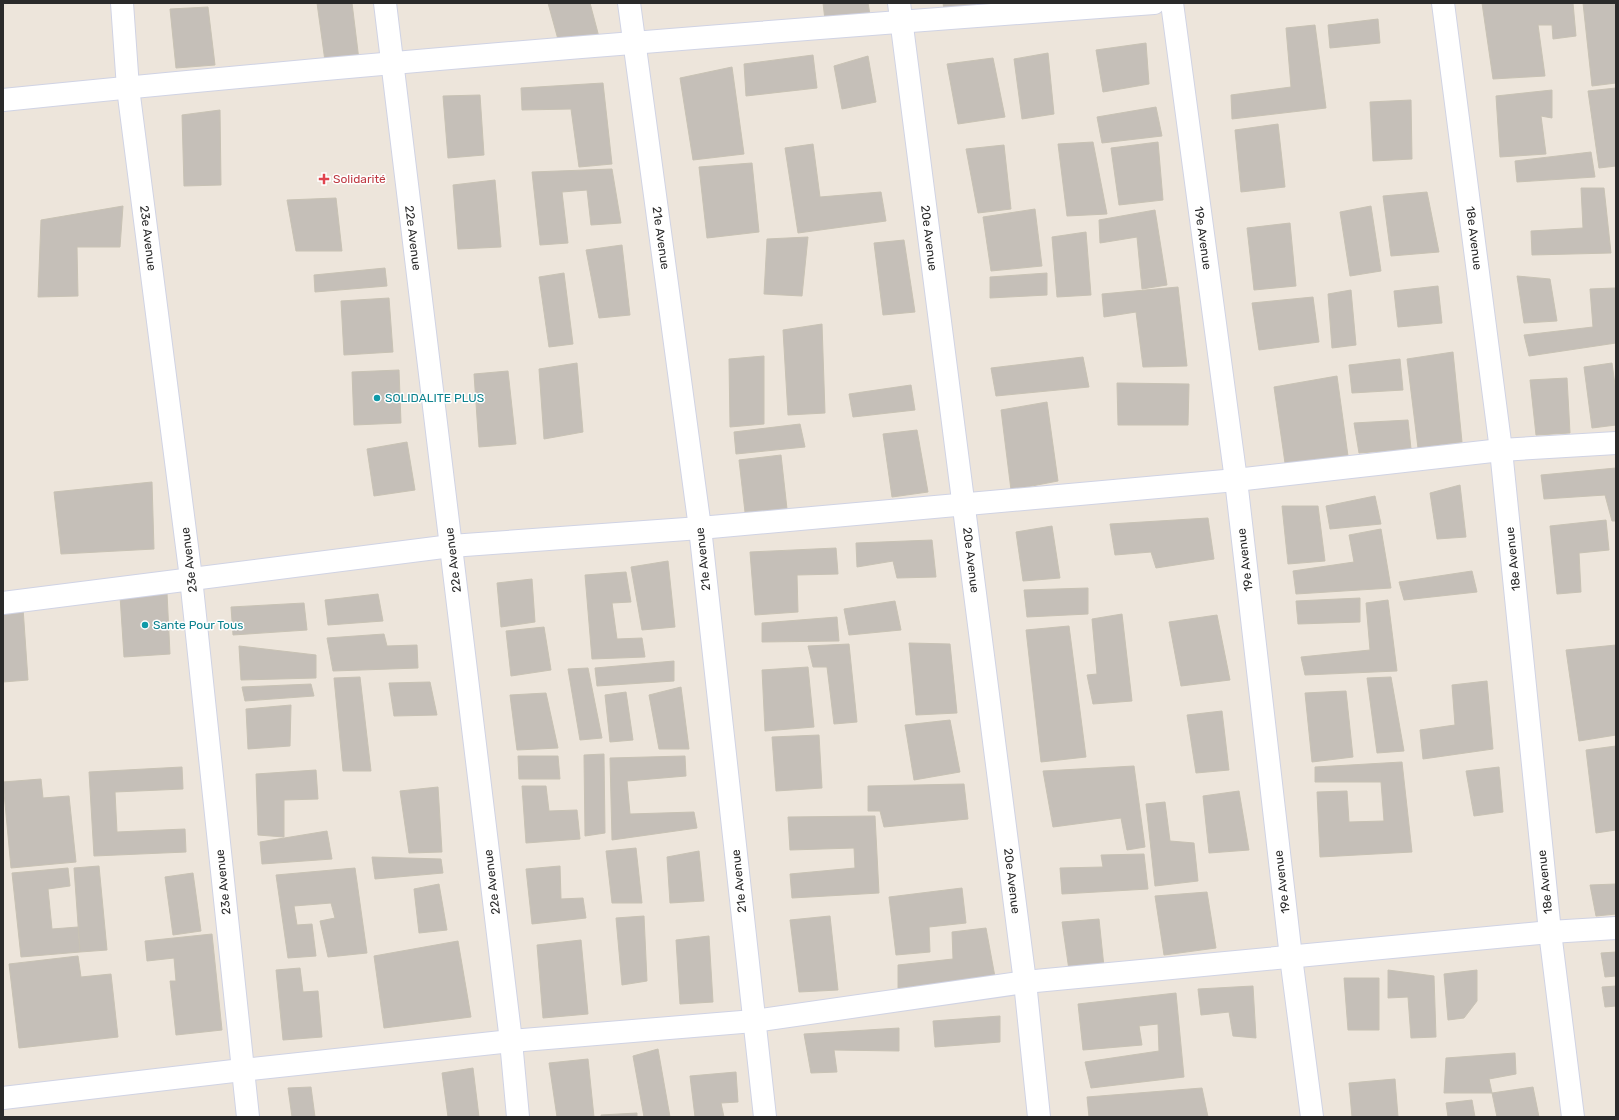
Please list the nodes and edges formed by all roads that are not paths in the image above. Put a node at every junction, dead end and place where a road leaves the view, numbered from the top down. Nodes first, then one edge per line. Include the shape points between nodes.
1 (122, 3) edge
2 (385, 3) edge
3 (629, 3) edge
4 (1154, 3) edge
5 (1172, 3) edge
6 (1443, 3) edge
7 (901, 12) edge
8 (635, 44) junction
9 (392, 63) junction
10 (128, 88) junction
11 (3, 100) edge
12 (1616, 443) edge
13 (1501, 450) junction
14 (1236, 480) junction
15 (963, 505) junction
16 (700, 528) junction
17 (451, 546) junction
18 (191, 578) junction
19 (3, 603) edge
20 (1616, 928) edge
21 (1550, 932) junction
22 (1291, 957) junction
23 (1025, 982) junction
24 (754, 1020) junction
25 (511, 1041) junction
26 (242, 1070) junction
27 (3, 1098) edge
28 (248, 1117) edge
29 (518, 1117) edge
30 (765, 1117) edge
31 (1039, 1117) edge
32 (1312, 1117) edge
33 (1573, 1117) edge

1 - 10 street, 23e Avenue
2 - 9 street, 22e Avenue
3 - 8 street, 21e Avenue
4 - 7 street
5 - 14 street, 19e Avenue
6 - 13 street, 18e Avenue
7 - 8 street
7 - 15 street, 20e Avenue
8 - 9 street
8 - 16 street, 21e Avenue
9 - 10 street
9 - 17 street, 22e Avenue
10 - 11 street
10 - 18 street, 23e Avenue
12 - 13 street
13 - 14 street
13 - 21 street, 18e Avenue
14 - 15 street
14 - 22 street, 19e Avenue
15 - 16 street
15 - 23 street, 20e Avenue
16 - 17 street
16 - 24 street, 21e Avenue
17 - 18 street
17 - 25 street, 22e Avenue
18 - 19 street
18 - 26 street, 23e Avenue
20 - 21 street
21 - 22 street
21 - 33 street, 18e Avenue
22 - 23 street
22 - 32 street, 19e Avenue
23 - 24 street
23 - 31 street, 20e Avenue
24 - 25 street
24 - 30 street, 21e Avenue
25 - 26 street
25 - 29 street, 22e Avenue
26 - 27 street
26 - 28 street, 23e Avenue

